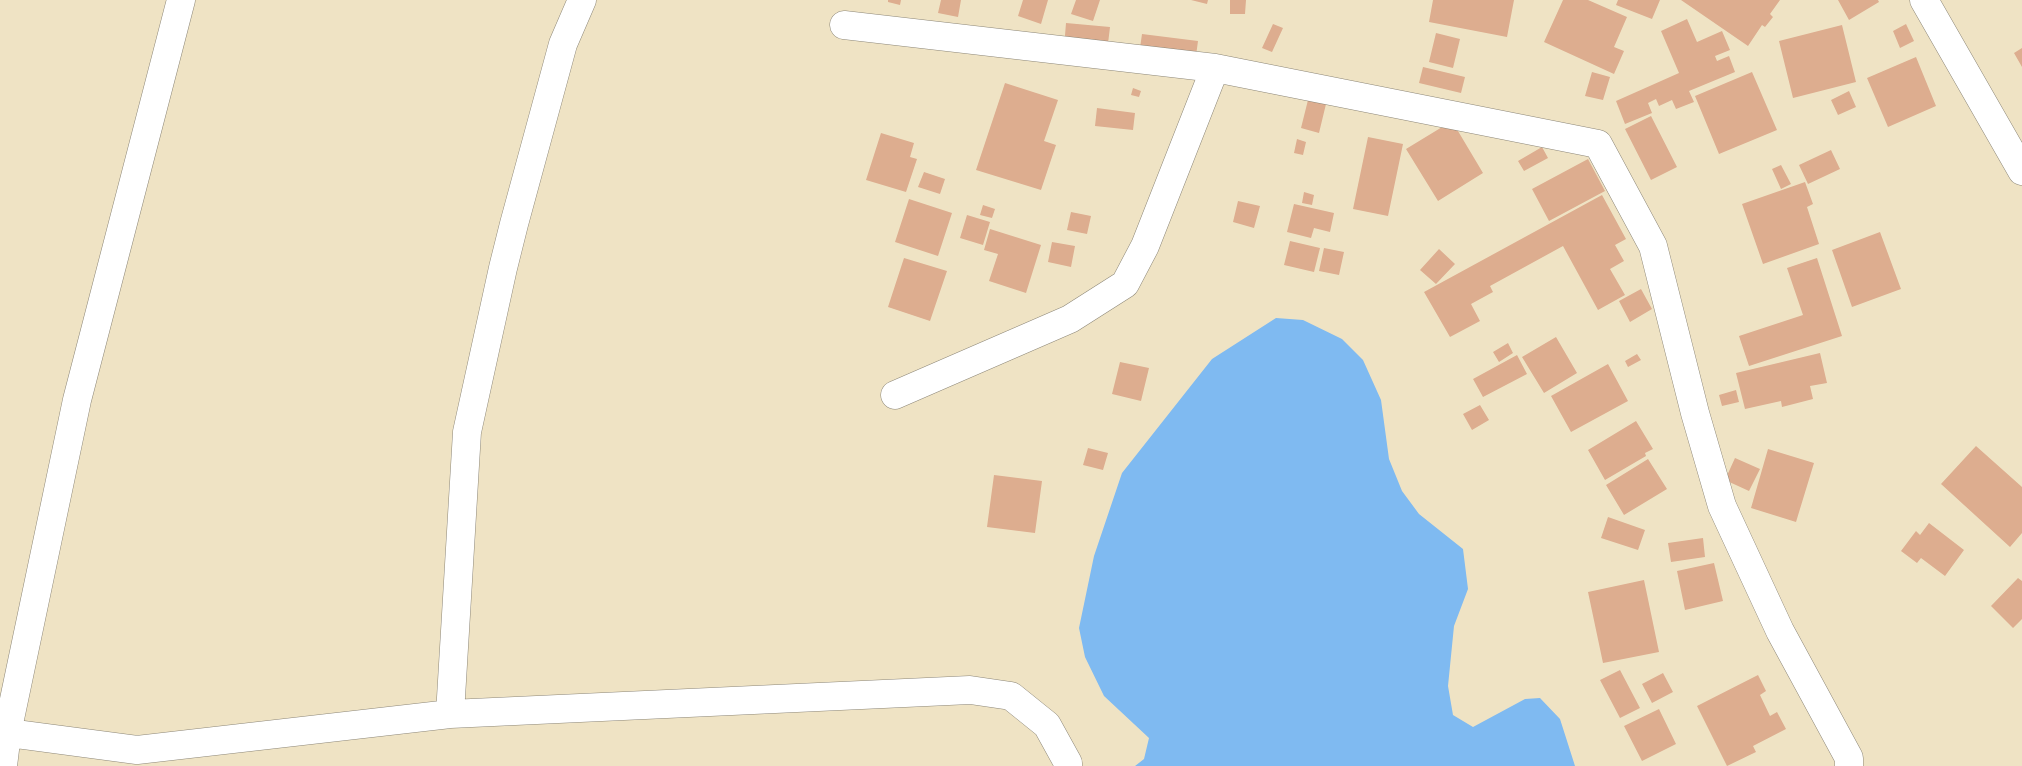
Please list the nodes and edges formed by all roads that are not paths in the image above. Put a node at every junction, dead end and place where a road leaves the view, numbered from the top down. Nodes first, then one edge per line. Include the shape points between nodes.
1 (181, 0) edge
2 (582, 0) edge
3 (1924, 0) edge
4 (844, 25) dead end
5 (1216, 68) junction
6 (2022, 171) edge
7 (895, 395) dead end
8 (450, 714) junction
9 (3, 733) edge
10 (3, 766) edge
11 (1068, 766) edge
12 (1849, 766) edge

1 - 9 street via 77,400
2 - 8 street via 562,44 503,268 467,432
3 - 6 street
4 - 5 street
5 - 7 street via 1144,246 1125,284 1070,320
5 - 12 street via 1598,144 1653,246 1722,506 1780,631 1849,758
8 - 9 street via 137,750
8 - 11 street via 970,690 1011,696 1047,725
9 - 10 street

